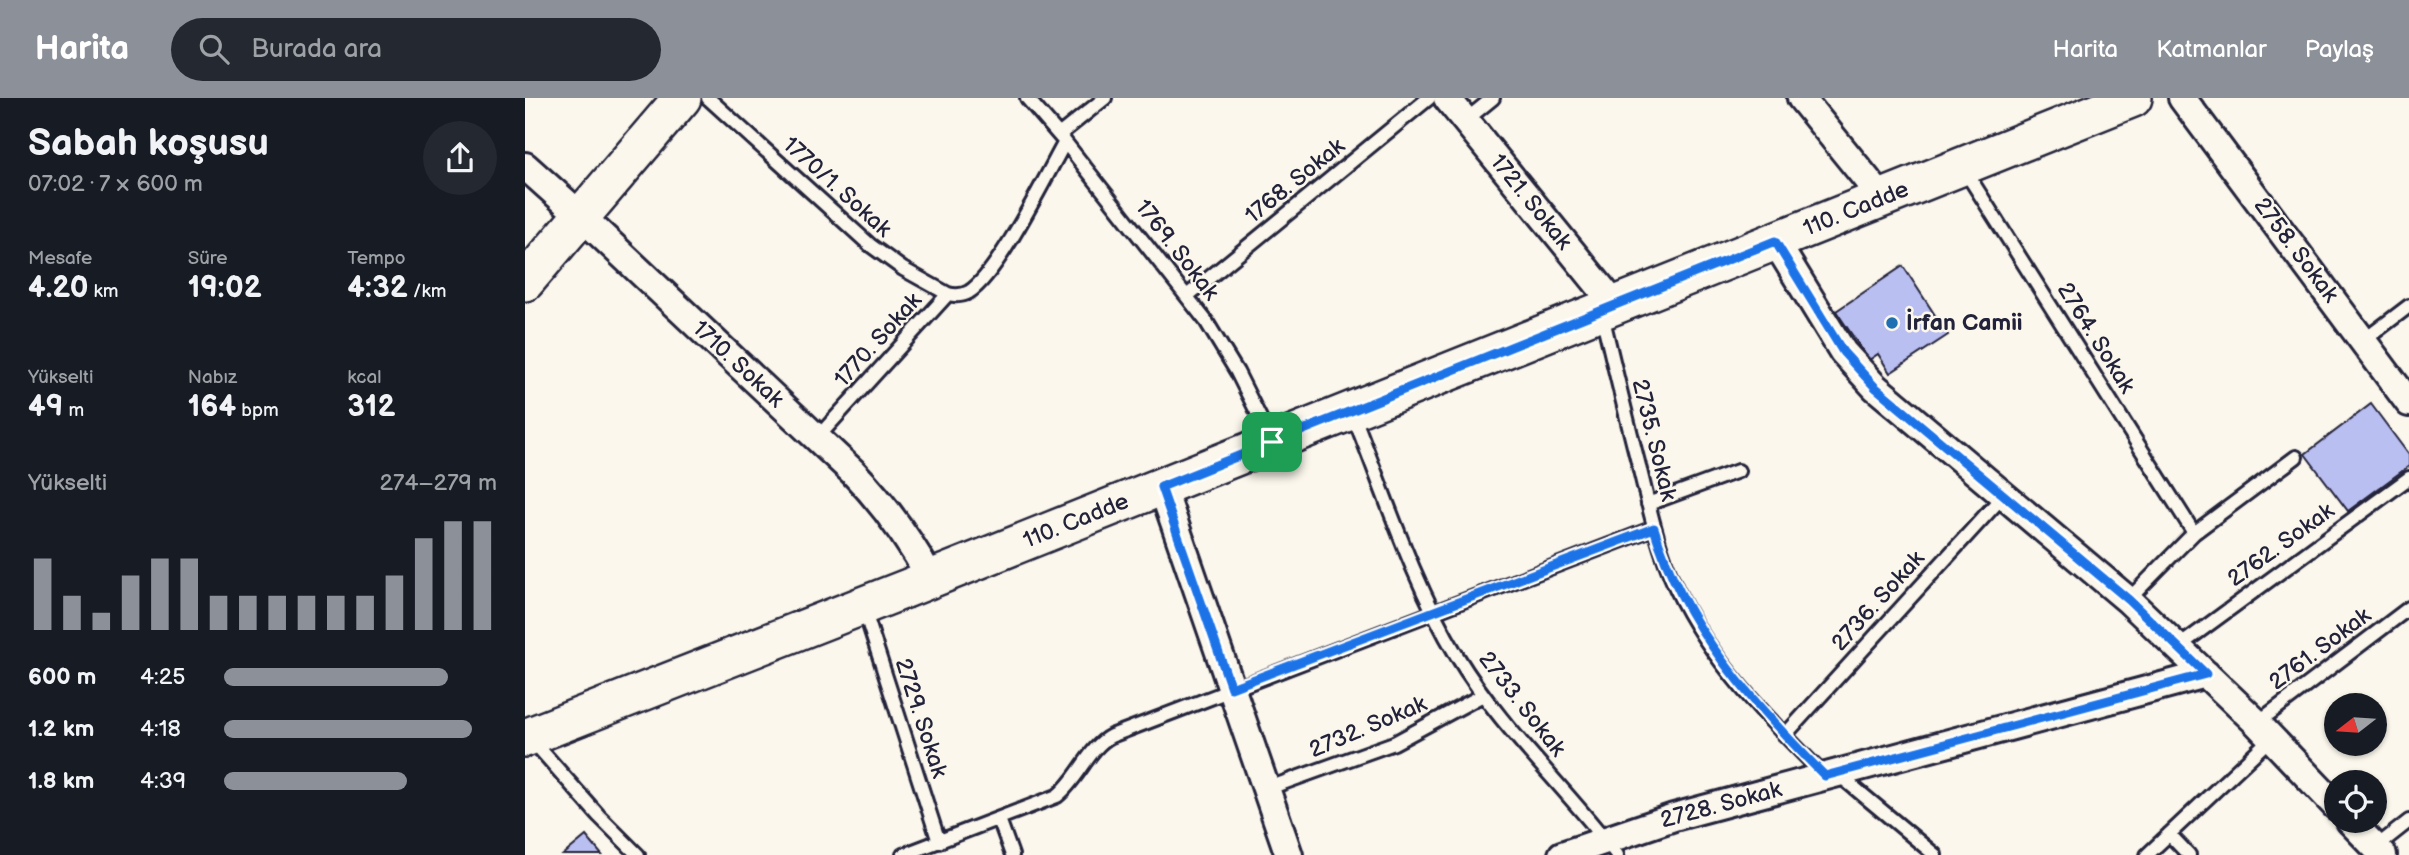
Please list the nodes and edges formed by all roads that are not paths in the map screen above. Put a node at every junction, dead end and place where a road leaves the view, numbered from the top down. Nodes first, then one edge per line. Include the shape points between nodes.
1 (682, 98) edge
2 (708, 98) edge
3 (1027, 98) edge
4 (1105, 98) edge
5 (1429, 98) edge
6 (1447, 98) edge
7 (1493, 98) edge
8 (1801, 98) edge
9 (2133, 98) edge
10 (2182, 98) edge
11 (1466, 120) junction
12 (1062, 139) junction
13 (525, 166) edge
14 (1962, 166) junction
15 (1882, 198) junction
16 (582, 217) junction
17 (1775, 241) junction
18 (525, 282) edge
19 (948, 294) junction
20 (1187, 296) junction
21 (2409, 306) edge
22 (1608, 308) junction
23 (2363, 341) junction
24 (2409, 402) edge
25 (1352, 411) junction
26 (817, 438) junction
27 (1272, 442) junction
28 (2296, 457) dead end
29 (1738, 471) dead end
30 (2409, 478) edge
31 (1161, 487) junction
32 (2003, 496) junction
33 (1648, 504) junction
34 (1654, 528) junction
35 (2194, 533) junction
36 (930, 579) junction
37 (2129, 600) junction
38 (863, 606) junction
39 (2409, 608) edge
40 (1434, 612) junction
41 (2178, 647) junction
42 (2206, 674) junction
43 (1231, 688) junction
44 (1483, 695) junction
45 (2264, 731) junction
46 (1785, 736) junction
47 (527, 737) edge
48 (1831, 775) junction
49 (1266, 789) junction
50 (2324, 794) edge
51 (999, 819) junction
52 (2409, 821) edge
53 (2362, 833) edge
54 (2169, 834) junction
55 (939, 842) junction
56 (1611, 847) edge
57 (2379, 851) edge
58 (638, 855) edge
59 (903, 855) edge
60 (1012, 855) edge
61 (1289, 855) edge
62 (1562, 855) edge
63 (1935, 855) edge
64 (2147, 855) edge
65 (2189, 855) edge

1 - 16 street
2 - 19 lane, 1770/1. Sokak via 870,245
3 - 12 lane, 1769. Sokak
4 - 12 lane
5 - 20 lane, 1768. Sokak
6 - 11 street, 1721. Sokak
7 - 11 lane
8 - 15 street
9 - 14 street, 110. Cadde
10 - 23 street, 2758. Sokak
11 - 22 street, 1721. Sokak
12 - 19 lane, 1770. Sokak via 986,276 966,294
12 - 20 lane, 1769. Sokak
13 - 16 street, 1710. Sokak
14 - 15 street, 110. Cadde
14 - 35 lane, 2764. Sokak
15 - 17 street, 110. Cadde
16 - 18 street
16 - 26 street, 1710. Sokak
17 - 22 street, 110. Cadde
17 - 32 street via 1829,333 1859,371
19 - 26 lane, 1770. Sokak
20 - 27 lane, 1769. Sokak via 1227,355
21 - 23 lane
22 - 25 street, 110. Cadde
22 - 33 lane, 2735. Sokak
23 - 24 street, 2758. Sokak
25 - 27 street, 110. Cadde
25 - 40 lane, 2733. Sokak
26 - 36 street, 1710. Sokak via 878,498
27 - 31 street, 110. Cadde
28 - 35 lane
29 - 33 lane
30 - 41 lane, 2762. Sokak
31 - 36 street, 110. Cadde
31 - 43 street
32 - 37 street
32 - 46 lane, 2736. Sokak
33 - 34 lane, 2735. Sokak
34 - 40 lane
34 - 46 lane, 2735. Sokak via 1672,579 1696,623 1721,661
35 - 37 lane
36 - 38 street, 110. Cadde
37 - 41 street
38 - 47 street, 110. Cadde
38 - 55 lane, 2729. Sokak
39 - 45 lane, 2761. Sokak
40 - 43 lane
40 - 44 lane, 2733. Sokak
41 - 42 street
42 - 45 street
42 - 48 street, 2728. Sokak
43 - 49 street
43 - 51 lane via 1105,739 1057,796
44 - 49 lane, 2732. Sokak via 1394,743
44 - 56 lane, 2733. Sokak
45 - 50 street
45 - 54 lane, 2761. Sokak
46 - 48 lane, 2735. Sokak
47 - 58 lane
48 - 56 street, 2728. Sokak via 1674,817
48 - 63 lane, 2735. Sokak
49 - 61 street
51 - 55 lane
51 - 60 lane
52 - 57 lane
53 - 57 street
54 - 64 lane, 2761. Sokak
54 - 65 lane
55 - 59 lane
56 - 62 street, 2728. Sokak

